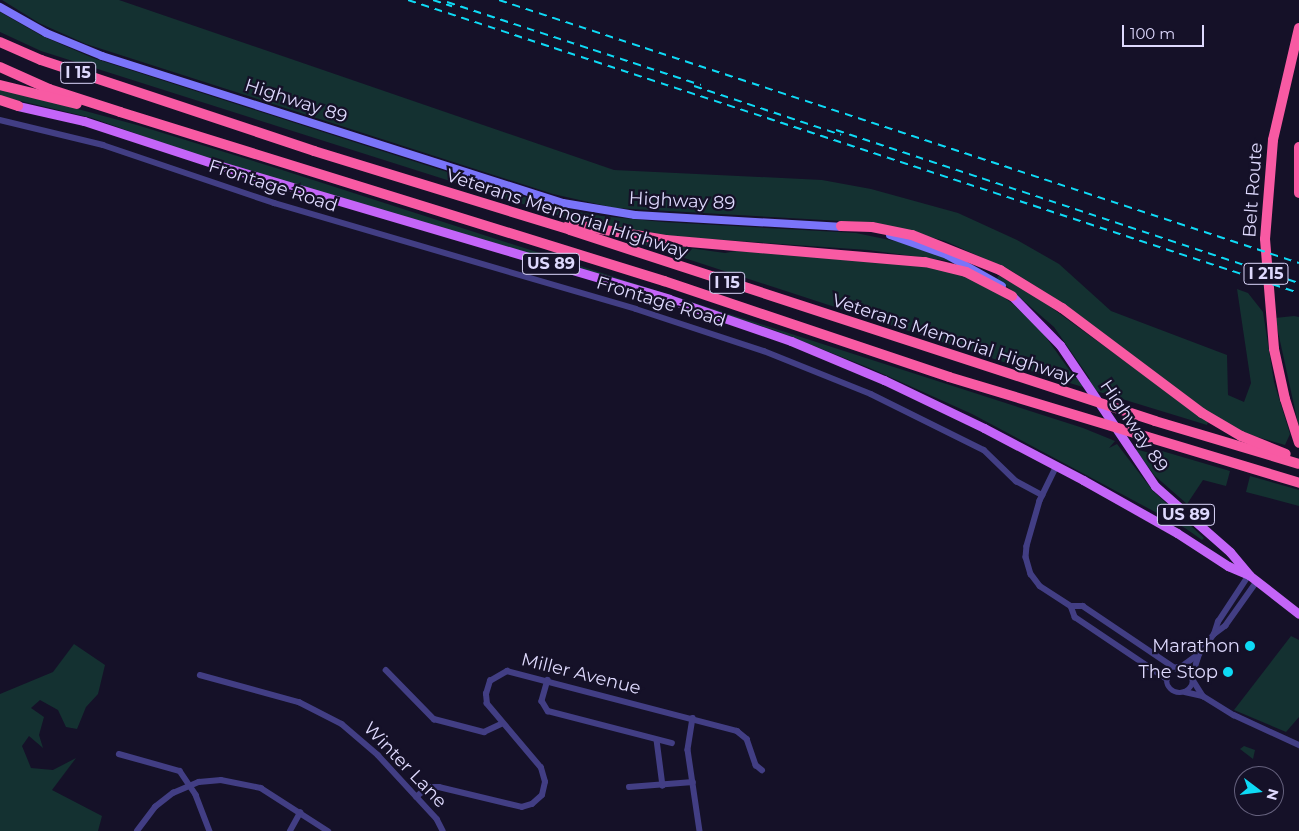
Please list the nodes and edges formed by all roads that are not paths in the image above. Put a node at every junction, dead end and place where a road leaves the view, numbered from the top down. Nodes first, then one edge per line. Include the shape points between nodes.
1 (0, 6) edge
2 (1299, 28) edge
3 (0, 42) edge
4 (0, 67) edge
5 (0, 84) edge
6 (0, 102) edge
7 (18, 106) joint
8 (120, 112) junction
9 (0, 120) edge
10 (1299, 147) edge
11 (1299, 193) edge
12 (522, 215) junction
13 (840, 226) junction
14 (1012, 296) junction
15 (1299, 443) edge
16 (1299, 459) edge
17 (1299, 464) edge
18 (1057, 466) junction
19 (1299, 483) edge
20 (1042, 496) junction
21 (1253, 578) junction
22 (1071, 606) junction
23 (1299, 614) edge
24 (1214, 634) junction
25 (1199, 654) junction
26 (1178, 667) junction
27 (386, 670) dead end
28 (200, 675) dead end
29 (1193, 678) junction
30 (1167, 679) junction
31 (548, 680) junction
32 (1185, 692) junction
33 (1203, 696) junction
34 (693, 718) junction
35 (501, 724) junction
36 (657, 740) junction
37 (672, 743) dead end
38 (1299, 745) edge
39 (119, 754) dead end
40 (762, 770) dead end
41 (693, 782) junction
42 (190, 785) junction
43 (663, 786) junction
44 (629, 787) dead end
45 (416, 796) junction
46 (300, 813) junction
47 (137, 831) edge
48 (210, 831) edge
49 (290, 831) edge
50 (328, 831) edge
51 (443, 831) edge
52 (700, 831) edge

1 - 13 main road, Highway 89 / US 89 via 46,33 102,56 563,203 635,215
2 - 15 highway, Belt Route / I 215 via 1273,140 1265,235 1269,313 1283,389
3 - 12 highway, Veterans Memorial Highway / I 15 via 166,103
4 - 8 highway, Veterans Memorial Highway / I 15 via 49,89
5 - 8 highway
6 - 7 highway
7 - 18 main road, Highway 89 / US 89 via 84,121 218,165 745,324 884,380
8 - 19 highway, Veterans Memorial Highway / I 15 via 664,281 976,386
9 - 20 street, Frontage Road via 103,145 274,203 660,316 787,360 871,394 984,450 1016,481
10 - 11 highway
12 - 14 highway via 626,236 925,262 966,272
12 - 17 highway, Veterans Memorial Highway / I 15 via 1145,418
13 - 14 main road, Highway 89 / US 89 via 893,236 934,249 985,275
13 - 16 highway via 872,227 924,239 1000,270 1062,308 1202,413 1241,436
14 - 21 main road, Highway 89 / US 89 via 1052,336 1128,450 1170,501 1230,552
18 - 20 street
18 - 21 main road, Highway 89 / US 89
20 - 22 street via 1027,546 1027,563 1037,582
21 - 23 main road, Highway 89 / US 89
21 - 24 street via 1218,622
21 - 24 street via 1225,626
22 - 26 street via 1082,606
22 - 30 street via 1075,617
24 - 25 street
25 - 26 street
25 - 29 street
26 - 29 street
26 - 30 street
27 - 35 street via 434,719 484,732
28 - 45 street, Winter Lane via 292,700 328,715 367,744
29 - 32 street
29 - 33 street
30 - 32 street via 1173,691
31 - 34 street, Miller Avenue
31 - 35 street, Miller Avenue via 512,671 493,678 486,689 486,699 488,709
31 - 36 street via 542,701 548,710
32 - 33 street
33 - 38 street via 1234,715
34 - 40 street, Miller Avenue via 741,733 750,743 756,765
34 - 41 street via 688,744
35 - 45 street, Miller Avenue via 543,772 545,786 536,801 518,807 435,786
36 - 37 street
36 - 43 street
39 - 42 street via 176,769
41 - 43 street
41 - 52 street
42 - 46 street via 214,780 245,783 268,792
42 - 47 street via 160,802
42 - 48 street
43 - 44 street
45 - 51 street, Winter Lane via 437,819
46 - 49 street
46 - 50 street

